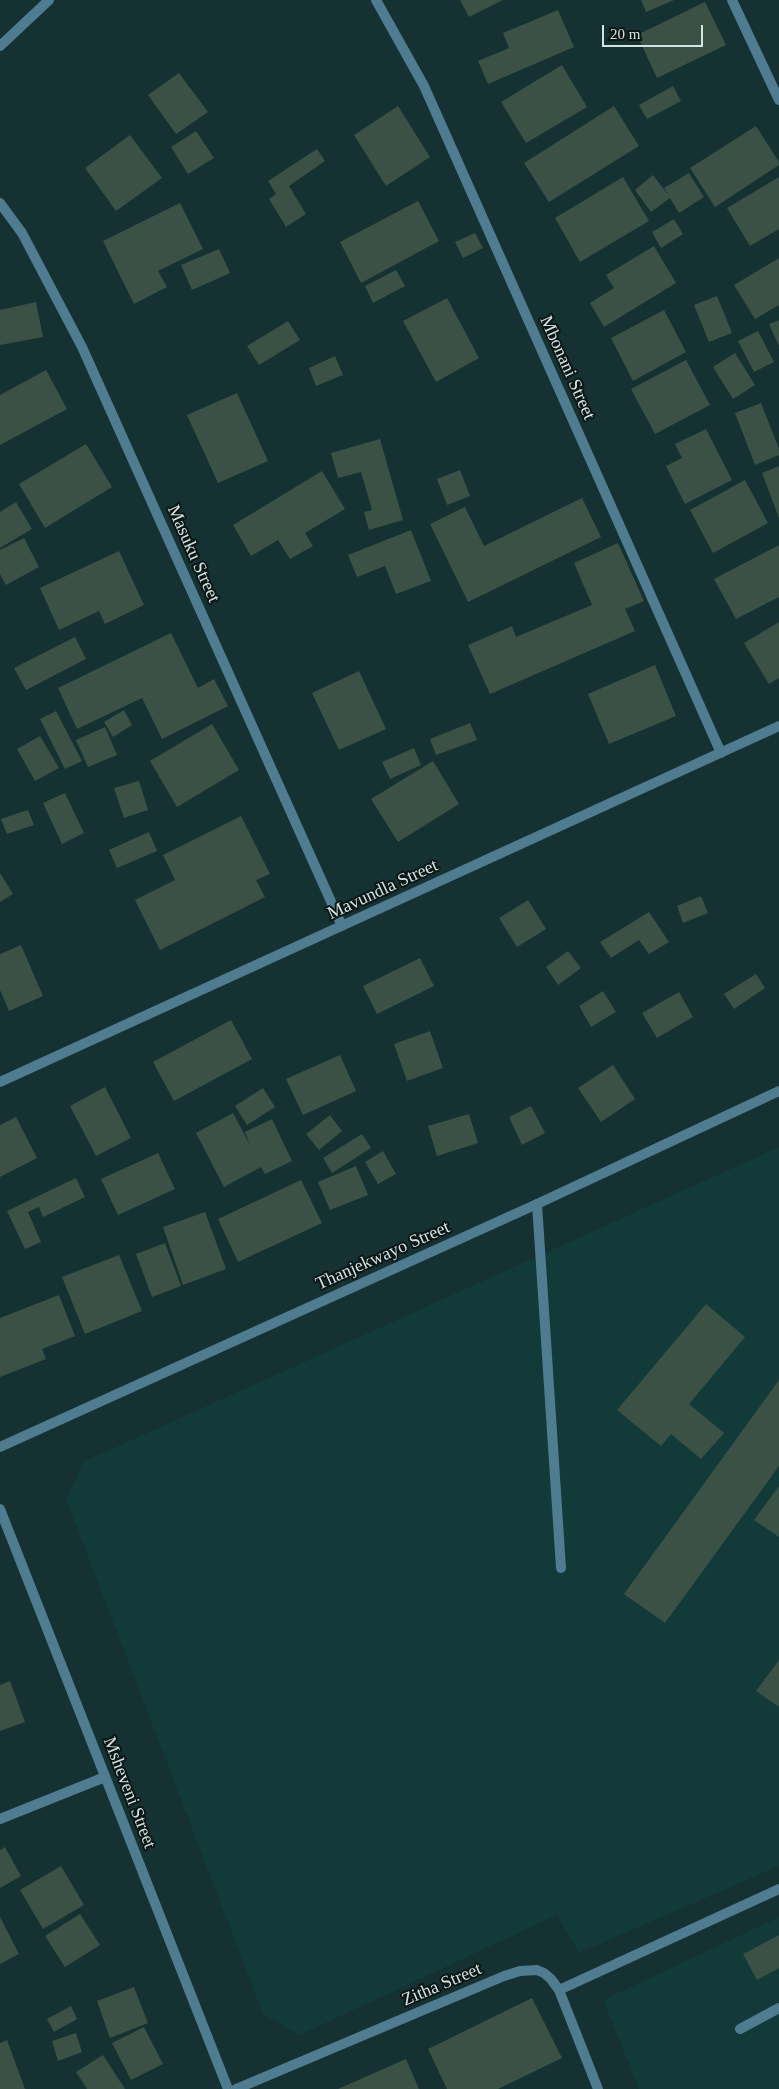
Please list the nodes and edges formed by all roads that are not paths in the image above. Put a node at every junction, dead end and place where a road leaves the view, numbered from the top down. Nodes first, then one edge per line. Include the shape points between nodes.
1 (49, 0) edge
2 (376, 0) edge
3 (732, 0) edge
4 (0, 46) edge
5 (779, 100) edge
6 (0, 203) edge
7 (779, 726) edge
8 (721, 753) junction
9 (342, 926) junction
10 (0, 1082) edge
11 (779, 1091) edge
12 (537, 1204) junction
13 (0, 1447) edge
14 (0, 1509) edge
15 (561, 1568) dead end
16 (105, 1777) junction
17 (0, 1818) edge
18 (779, 1889) edge
19 (559, 1990) junction
20 (779, 2008) edge
21 (740, 2029) dead end
22 (228, 2089) edge
23 (236, 2089) edge
24 (598, 2089) edge

1 - 4 street
2 - 8 street, Mbonani Street via 424,86
3 - 5 street
6 - 9 street, Masuku Street via 22,233 82,347
7 - 8 street, Mavundla Street
8 - 9 street, Mavundla Street
9 - 10 street, Mavundla Street
11 - 12 street, Thanjekwayo Street
12 - 13 street, Thanjekwayo Street
12 - 15 street
14 - 16 street, Msheveni Street
16 - 17 street
16 - 22 street, Msheveni Street
18 - 19 street
19 - 23 street, Zitha Street via 537,1970 512,1974
19 - 24 street, Zitha Street
20 - 21 street

